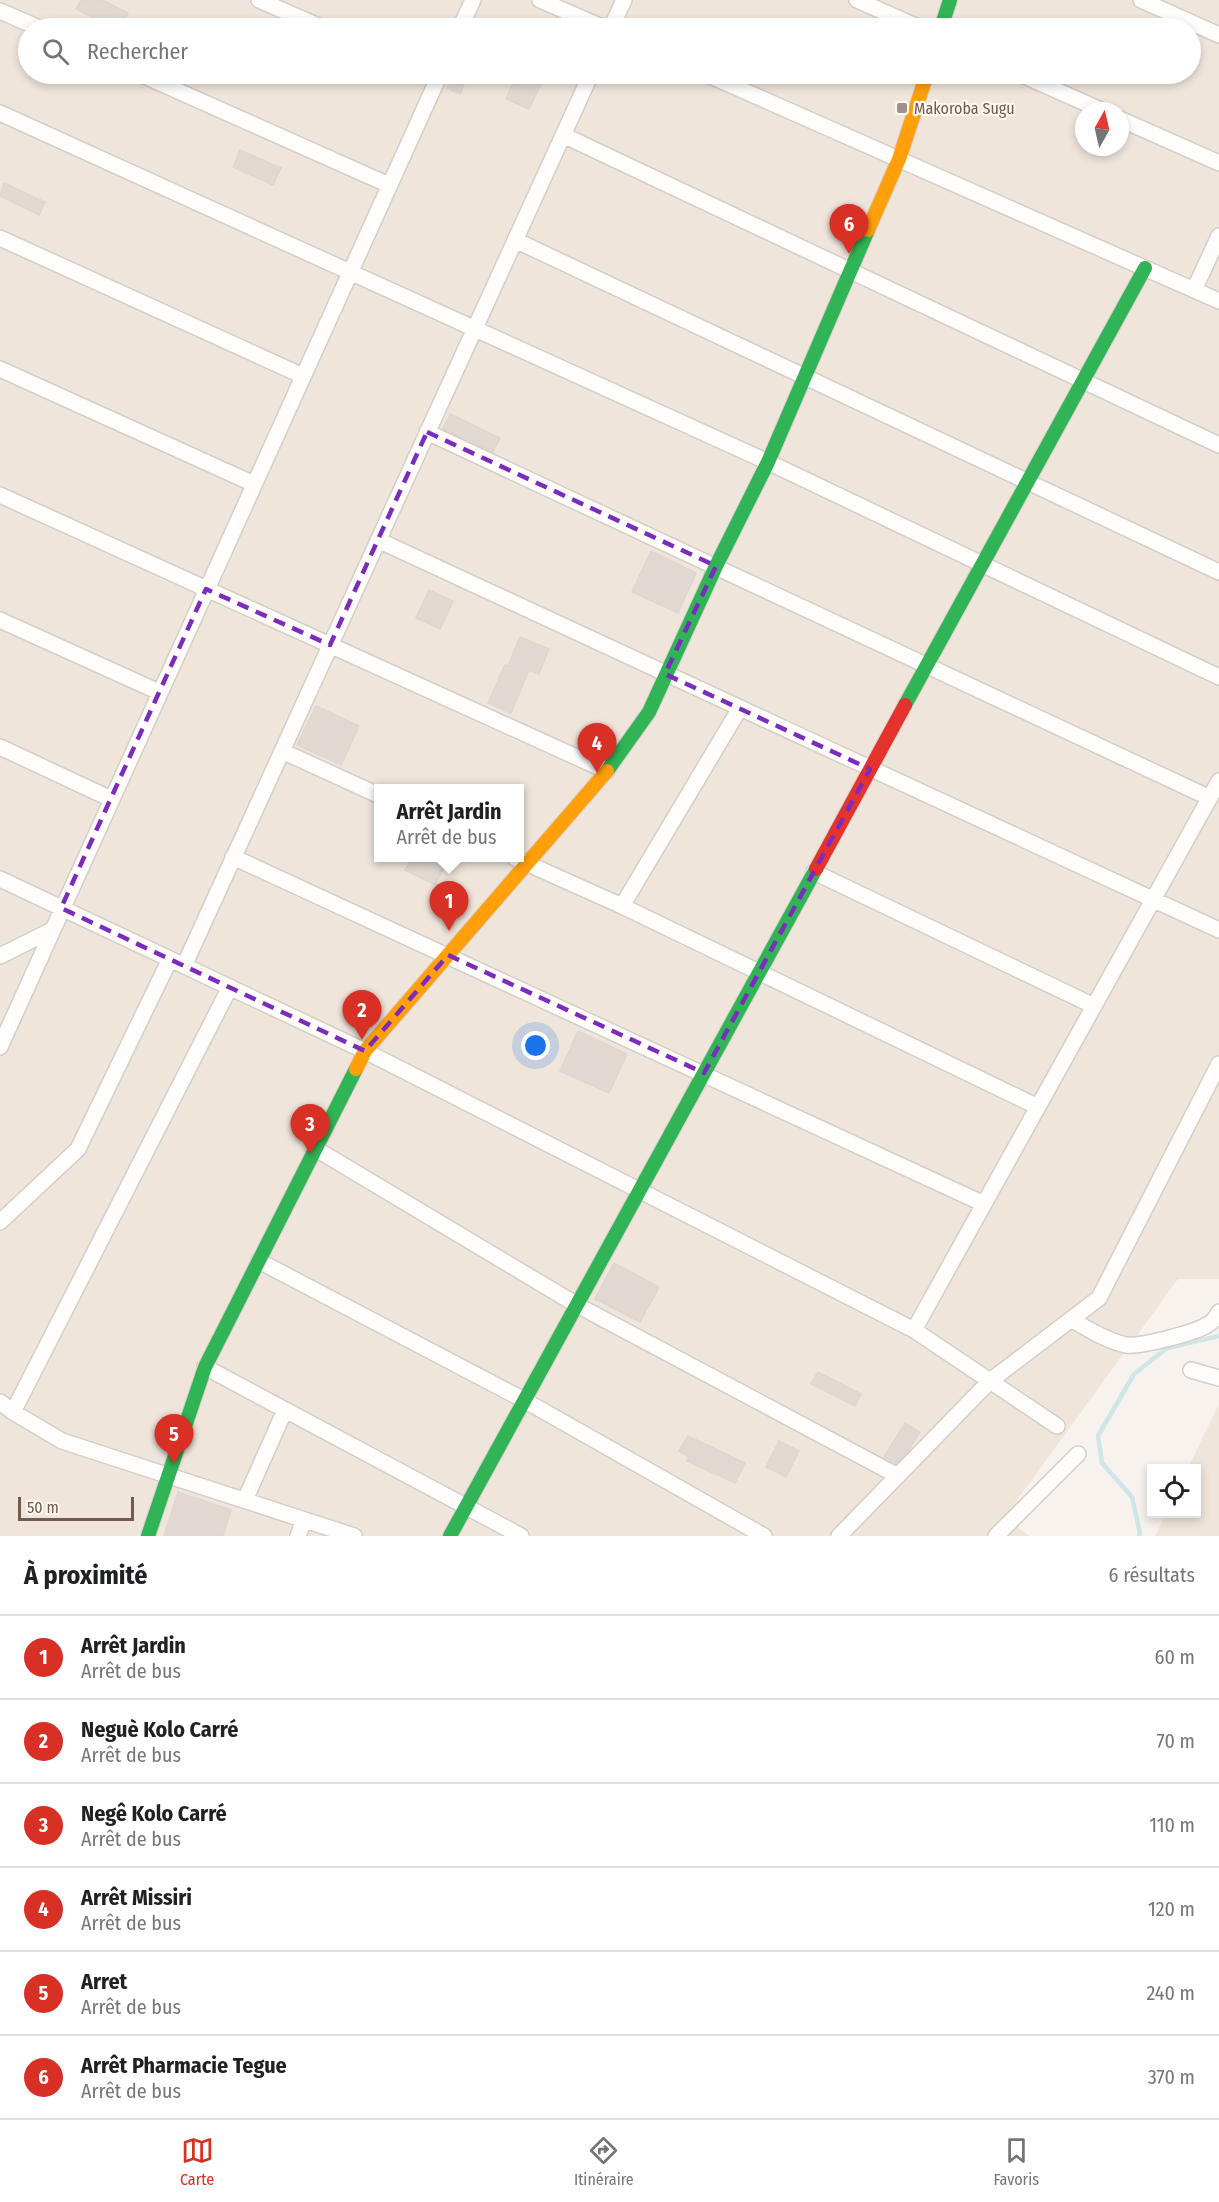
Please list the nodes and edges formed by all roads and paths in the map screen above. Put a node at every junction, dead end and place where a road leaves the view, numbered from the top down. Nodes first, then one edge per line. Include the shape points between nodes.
1 (259, 0) edge
2 (473, 0) edge
3 (540, 0) edge
4 (624, 0) edge
5 (857, 0) edge
6 (950, 0) edge
7 (1141, 0) edge
8 (0, 11) edge
9 (300, 18) edge
10 (465, 18) edge
11 (581, 18) edge
12 (616, 18) edge
13 (898, 18) edge
14 (944, 18) edge
15 (1181, 18) edge
16 (18, 19) edge
17 (1201, 27) edge
18 (1219, 35) edge
19 (162, 84) edge
20 (430, 84) edge
21 (586, 84) edge
22 (728, 84) edge
23 (924, 84) edge
24 (1042, 84) edge
25 (1083, 102) edge
26 (0, 113) edge
27 (1129, 122) edge
28 (563, 135) junction
29 (900, 159) junction
30 (1219, 163) edge
31 (389, 185) junction
32 (1219, 236) edge
33 (0, 238) edge
34 (515, 240) junction
35 (1145, 268) junction
36 (851, 271) junction
37 (350, 272) junction
38 (1194, 290) junction
39 (1219, 301) edge
40 (474, 328) junction
41 (0, 369) edge
42 (303, 376) junction
43 (805, 376) junction
44 (1084, 381) junction
45 (428, 432) junction
46 (1219, 445) edge
47 (768, 462) junction
48 (1028, 482) junction
49 (254, 484) junction
50 (0, 495) edge
51 (378, 540) junction
52 (983, 564) junction
53 (716, 566) junction
54 (1219, 572) edge
55 (206, 589) junction
56 (0, 620) edge
57 (330, 645) junction
58 (927, 666) junction
59 (665, 674) junction
60 (1219, 676) edge
61 (159, 692) junction
62 (740, 708) junction
63 (0, 747) edge
64 (282, 751) junction
65 (870, 769) junction
66 (607, 771) junction
67 (1219, 781) edge
68 (374, 793) edge
69 (1210, 798) junction
70 (111, 800) junction
71 (233, 857) junction
72 (524, 857) edge
73 (524, 861) edge
74 (519, 862) edge
75 (814, 872) junction
76 (0, 879) edge
77 (1153, 900) junction
78 (622, 906) junction
79 (62, 908) junction
80 (52, 930) junction
81 (1219, 930) edge
82 (0, 956) edge
83 (448, 956) junction
84 (177, 962) junction
85 (758, 973) junction
86 (230, 987) junction
87 (1094, 1006) junction
88 (3, 1035) edge
89 (0, 1047) edge
90 (365, 1051) junction
91 (1219, 1064) edge
92 (704, 1073) junction
93 (1038, 1107) junction
94 (316, 1149) junction
95 (639, 1190) junction
96 (984, 1204) junction
97 (0, 1222) edge
98 (259, 1261) junction
99 (577, 1305) junction
100 (1219, 1312) edge
101 (1071, 1319) junction
102 (914, 1329) junction
103 (205, 1367) junction
104 (1191, 1371) dead end
105 (1219, 1378) edge
106 (990, 1381) junction
107 (524, 1400) junction
108 (0, 1402) edge
109 (285, 1410) junction
110 (13, 1412) junction
111 (1057, 1426) dead end
112 (1078, 1454) dead end
113 (167, 1475) junction
114 (898, 1476) junction
115 (245, 1500) junction
116 (466, 1507) junction
117 (304, 1520) junction
118 (148, 1536) edge
119 (298, 1536) edge
120 (354, 1536) edge
121 (450, 1536) edge
122 (521, 1536) edge
123 (764, 1536) edge
124 (839, 1536) edge
125 (996, 1536) edge

1 - 9 street
2 - 10 street
3 - 11 street
4 - 12 street
5 - 13 street
6 - 14 street
7 - 15 street
8 - 16 street
17 - 18 street
19 - 31 street
20 - 31 street
21 - 28 street
22 - 29 street
23 - 29 street
24 - 25 street
26 - 37 street
27 - 30 street
28 - 34 street
28 - 36 street
29 - 35 street
29 - 36 street
31 - 37 street
32 - 38 street
33 - 42 street
34 - 40 street
34 - 43 street
35 - 38 street
35 - 44 street
36 - 43 street
36 - 44 street
37 - 40 street
37 - 42 street
38 - 39 street
40 - 45 street
40 - 47 street
41 - 49 street
42 - 49 street
43 - 47 street
43 - 48 street
44 - 46 street
44 - 48 street
45 - 51 street
45 - 53 street
47 - 52 street
47 - 53 street
48 - 52 street
48 - 54 street
49 - 55 street
50 - 55 street
51 - 57 street
51 - 59 street
52 - 58 street
52 - 60 street
53 - 58 street
53 - 59 street
55 - 57 street
55 - 61 street
56 - 61 street
57 - 64 street
57 - 66 street
58 - 65 street
58 - 69 street
59 - 62 street
59 - 66 street via 649,711
61 - 70 street
62 - 65 street
62 - 78 street
63 - 70 street
64 - 68 street
64 - 71 street
65 - 75 street
65 - 77 street
66 - 72 street
67 - 69 street
69 - 77 street
70 - 79 street
71 - 83 street
71 - 84 street
73 - 78 street
74 - 83 street
75 - 85 street
75 - 87 street
76 - 79 street
77 - 81 street
77 - 87 street
78 - 85 street
79 - 80 street
79 - 84 street
80 - 82 street
80 - 88 street
83 - 90 street
83 - 92 street
84 - 86 street
84 - 97 street via 78,1149
85 - 92 street
85 - 93 street
86 - 90 street
86 - 110 street
87 - 93 street
88 - 89 street
90 - 94 street
90 - 95 street
91 - 101 street via 1099,1298
92 - 95 street
92 - 96 street
93 - 96 street
94 - 98 street
94 - 99 street
95 - 99 street
95 - 102 street
96 - 102 street
98 - 103 street
98 - 107 street
99 - 107 street
99 - 114 street
100 - 101 street via 1216,1319 1198,1330 1125,1345
101 - 106 street
102 - 106 street
103 - 109 street
103 - 113 street
104 - 105 street
106 - 111 street
106 - 114 street
107 - 116 street
107 - 123 street
108 - 110 street
109 - 115 street
109 - 116 street
110 - 113 street via 62,1441
112 - 125 street
113 - 115 street
113 - 118 street
114 - 124 street
115 - 117 street
116 - 121 street
116 - 122 street
117 - 119 street
117 - 120 street

